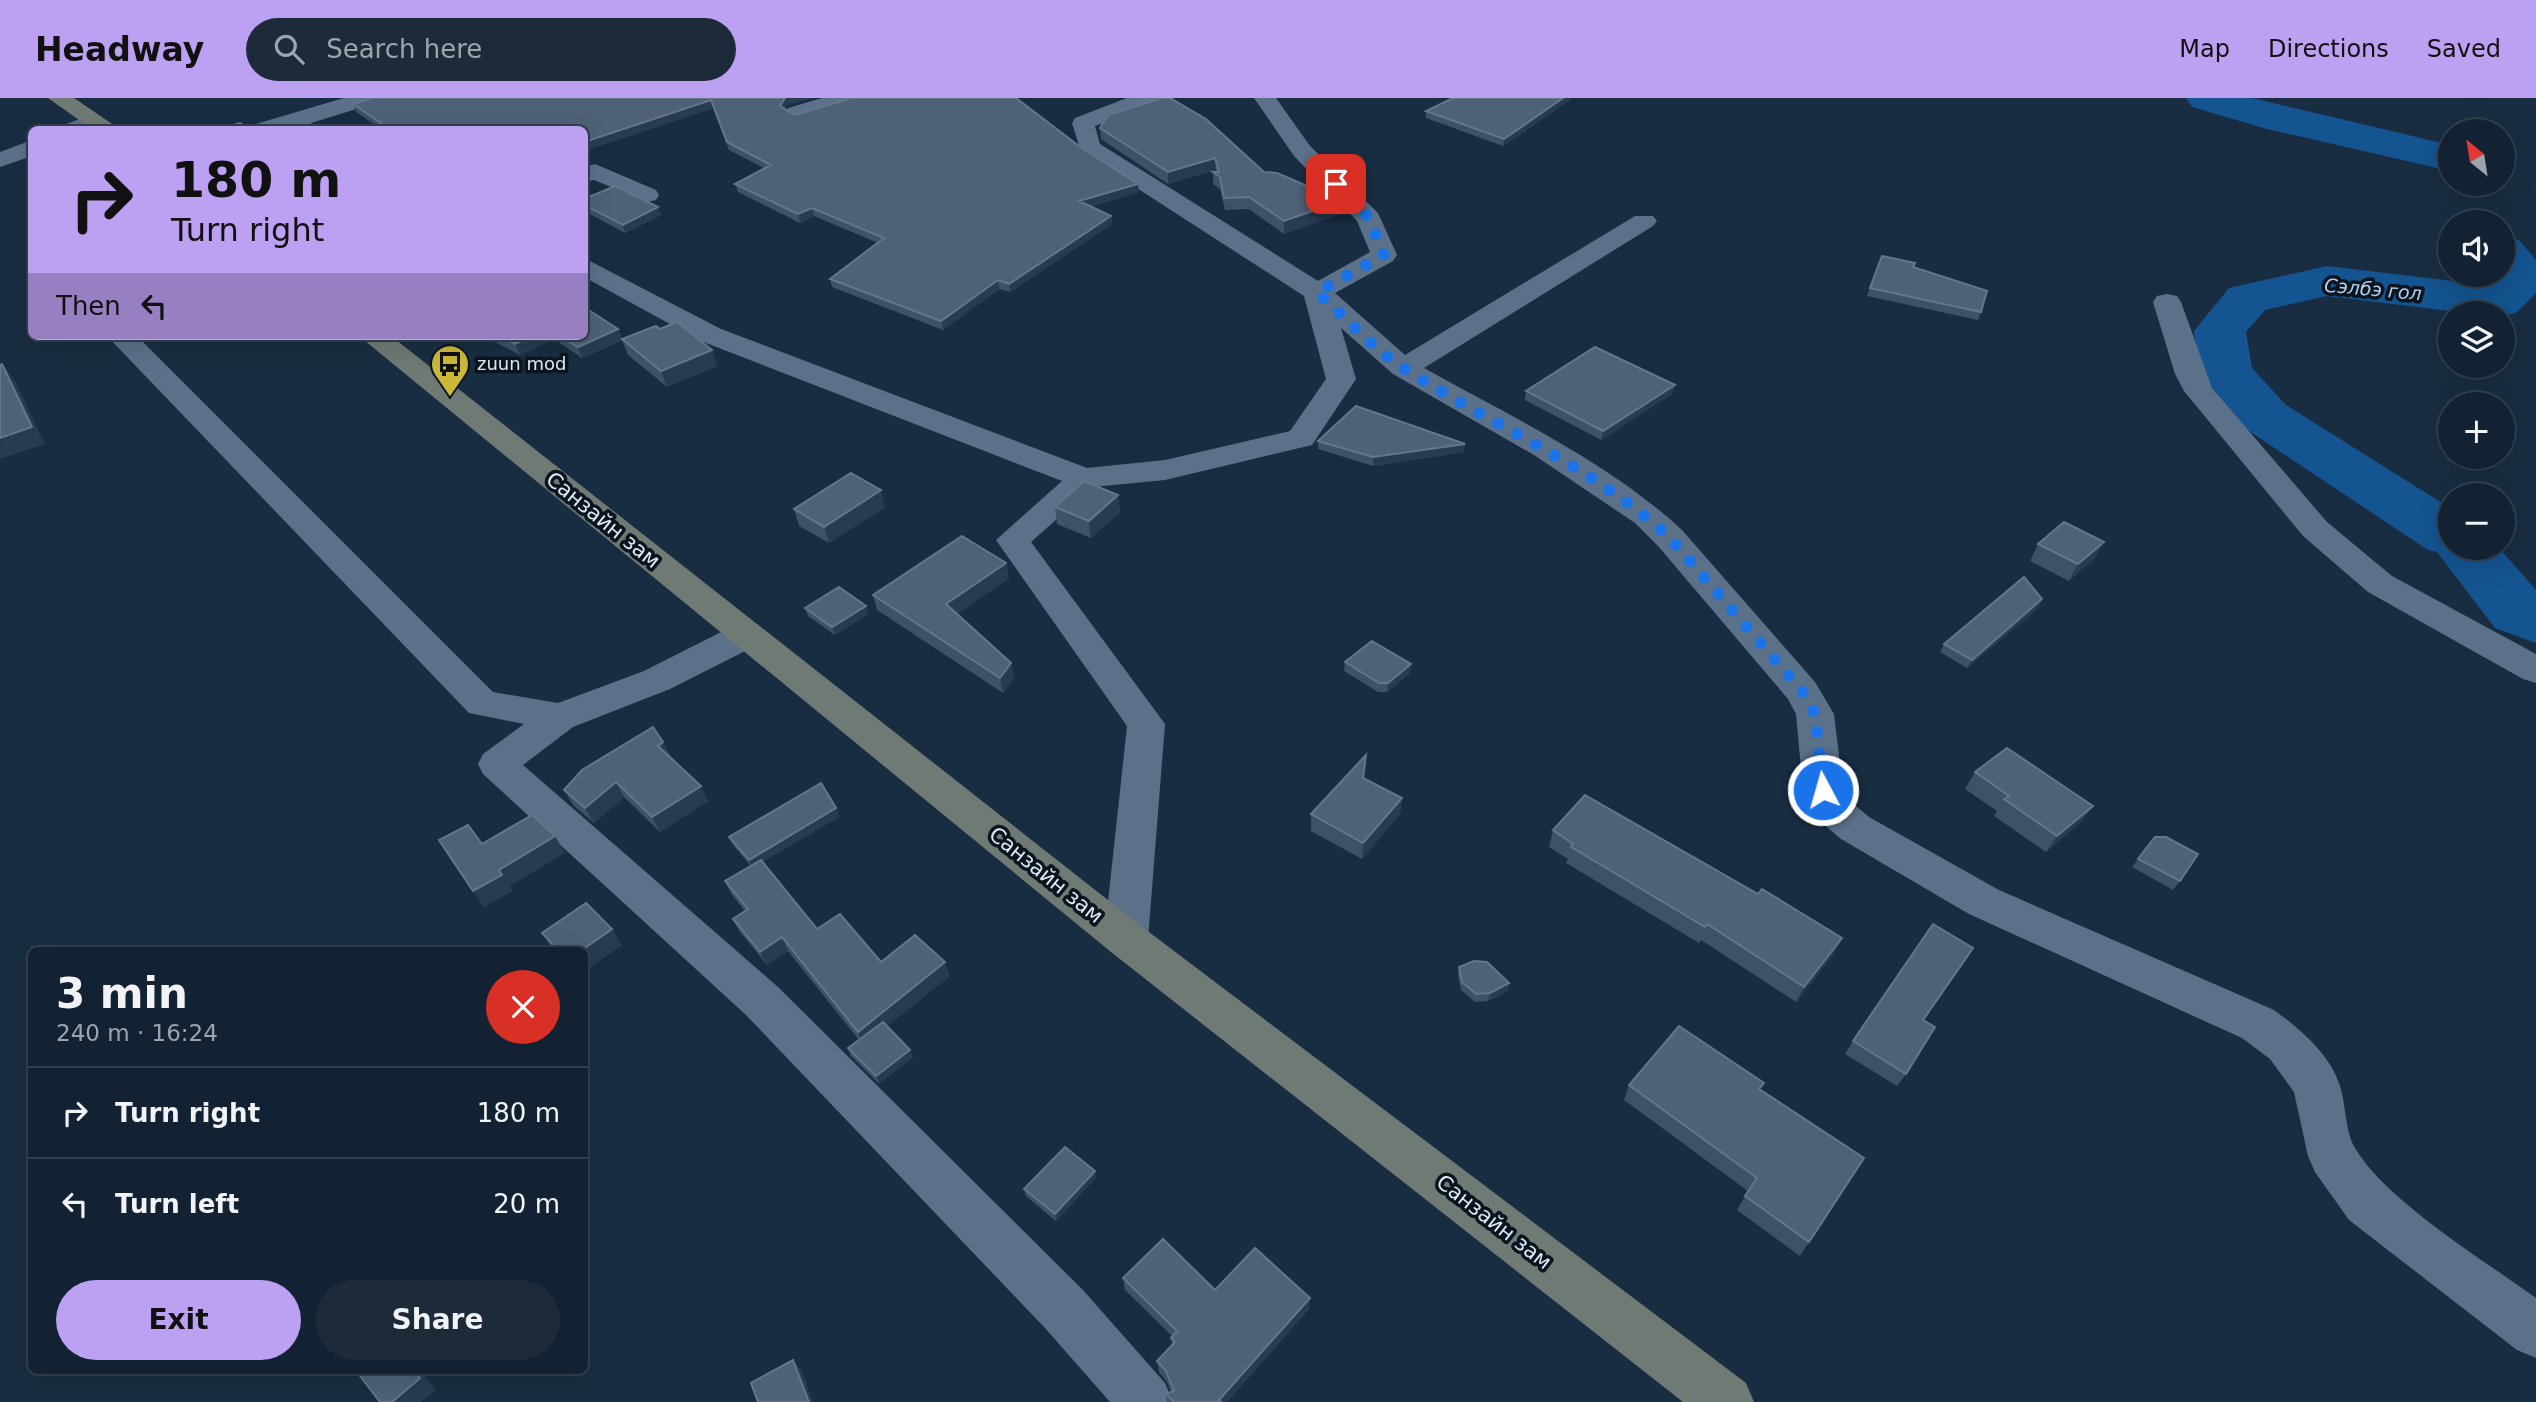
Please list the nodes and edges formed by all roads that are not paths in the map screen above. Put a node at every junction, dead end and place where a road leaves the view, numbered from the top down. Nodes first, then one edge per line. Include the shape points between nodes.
1 (59, 98) edge
2 (368, 98) edge
3 (846, 98) edge
4 (1147, 98) edge
5 (1265, 98) edge
6 (796, 113) edge
7 (102, 125) edge
8 (300, 125) edge
9 (28, 148) edge
10 (0, 160) edge
11 (588, 174) edge
12 (647, 195) dead end
13 (1644, 221) dead end
14 (588, 268) edge
15 (1317, 292) junction
16 (2166, 302) dead end
17 (125, 340) edge
18 (378, 340) edge
19 (1403, 368) junction
20 (1084, 478) junction
21 (746, 635) junction
22 (2536, 670) edge
23 (560, 717) junction
24 (1126, 939) junction
25 (2536, 1331) edge
26 (1146, 1402) edge
27 (1727, 1402) edge

1 - 7 main road
2 - 8 street
3 - 6 street
4 - 15 street via 1083,123 1089,147
5 - 15 street via 1303,151 1369,218 1384,255
9 - 10 street
11 - 12 street via 596,171
13 - 19 street
14 - 20 street via 711,335
15 - 19 street
15 - 20 street via 1340,379 1301,438 1165,470
16 - 22 street via 2199,391 2315,529 2380,584
17 - 23 street via 482,703
18 - 21 main road, Санзайн зам
19 - 25 street via 1545,448 1647,516 1670,538 1802,691 1815,714 1823,790 1845,820 1984,902 2258,1024 2286,1045 2316,1084 2332,1156 2367,1203
20 - 24 street via 1013,540 1146,724
21 - 23 street via 657,680
21 - 24 main road, Санзайн зам
23 - 26 street via 497,764 762,1001 1064,1310
24 - 27 main road, Санзайн зам

